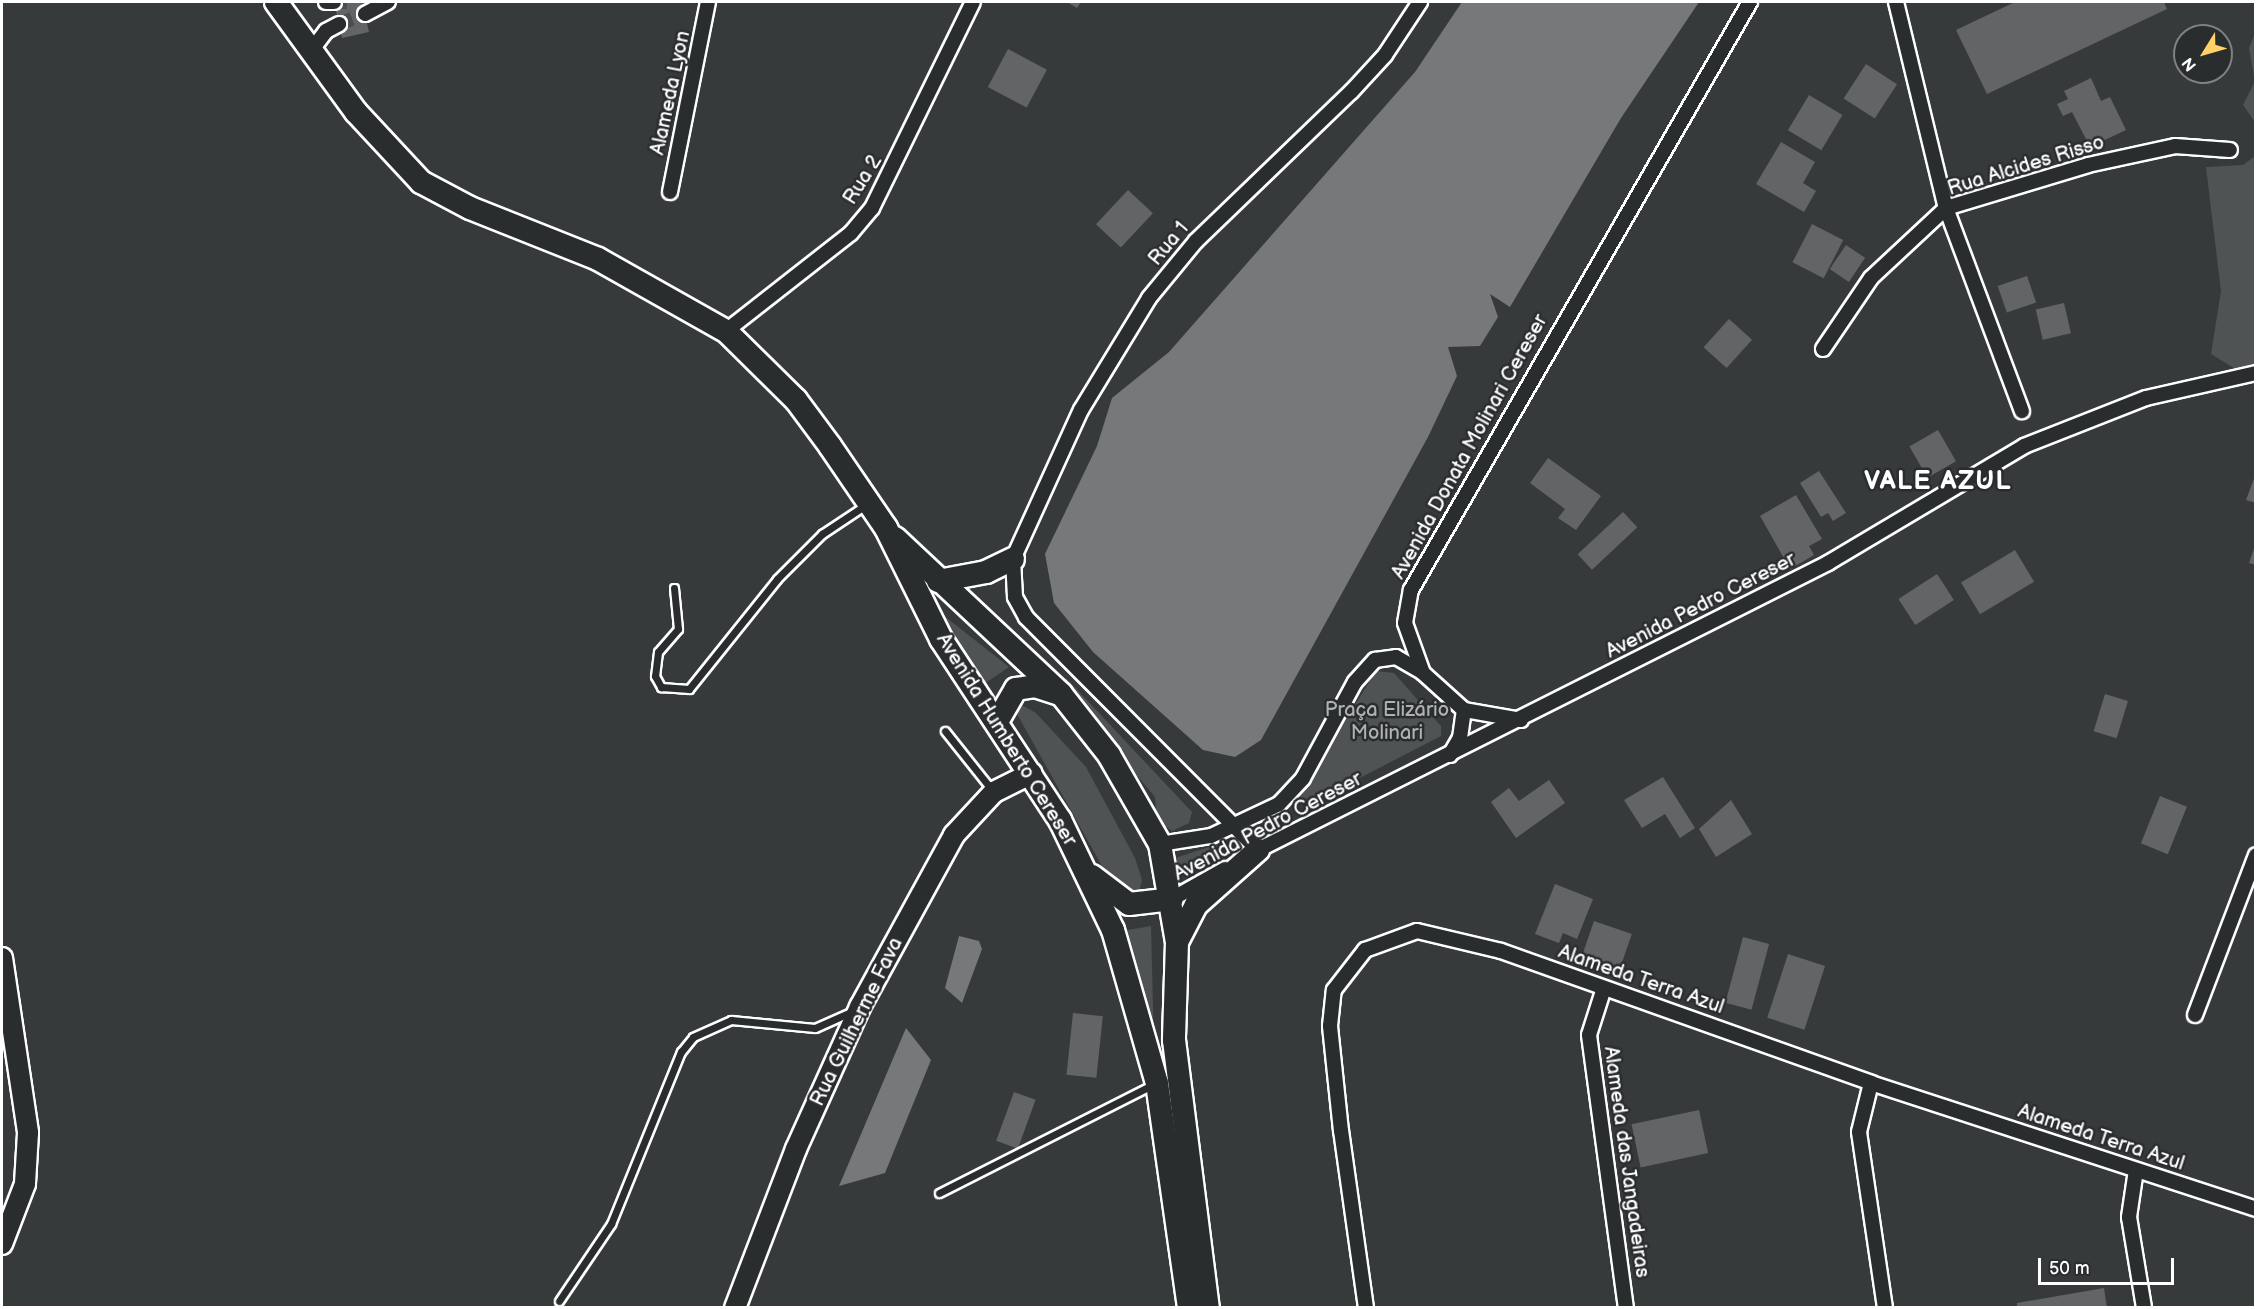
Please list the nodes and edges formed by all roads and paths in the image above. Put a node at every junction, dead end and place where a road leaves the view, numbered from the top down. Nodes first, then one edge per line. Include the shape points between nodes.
1 (276, 2) edge
2 (326, 2) edge
3 (334, 2) edge
4 (388, 2) edge
5 (708, 2) edge
6 (973, 2) edge
7 (1420, 2) edge
8 (1750, 2) edge
9 (1896, 2) edge
10 (364, 14) tunnel mouth
11 (339, 24) tunnel mouth
12 (311, 51) junction
13 (2230, 150) dead end
14 (670, 192) dead end
15 (1946, 208) junction
16 (726, 331) junction
17 (1823, 349) dead end
18 (2256, 373) edge
19 (2022, 411) dead end
20 (869, 503) junction
21 (886, 528) junction
22 (1013, 559) junction
23 (938, 581) junction
24 (674, 588) dead end
25 (1423, 673) junction
26 (1061, 694) junction
27 (1464, 710) junction
28 (998, 720) junction
29 (1521, 720) junction
30 (945, 731) dead end
31 (1450, 756) junction
32 (1032, 773) junction
33 (994, 792) junction
34 (1236, 828) junction
35 (1160, 844) junction
36 (1258, 850) junction
37 (2256, 855) edge
38 (1088, 874) junction
39 (1172, 899) junction
40 (1177, 942) junction
41 (2, 958) edge
42 (1604, 988) junction
43 (861, 1007) junction
44 (2195, 1015) dead end
45 (1157, 1083) junction
46 (1871, 1083) junction
47 (2136, 1170) junction
48 (939, 1193) dead end
49 (2256, 1209) edge
50 (2, 1244) edge
51 (559, 1301) dead end
52 (735, 1308) edge
53 (1190, 1308) edge
54 (1210, 1308) edge
55 (1366, 1308) edge
56 (1626, 1308) edge
57 (1885, 1308) edge
58 (2144, 1308) edge

1 - 12 main road, Avenida Humberto Cereser
2 - 3 street
4 - 10 street
5 - 14 street, Alameda Lyon
6 - 16 street, Rua 2 via 872,207 851,233
7 - 22 street, Rua 1 via 1358,84 1196,241 1149,298 1081,410
8 - 25 street, Avenida Donata Molinari Cereser via 1418,573 1405,623
9 - 15 street
11 - 12 street via 326,31
12 - 16 main road, Avenida Humberto Cereser via 356,112 421,182 470,208 598,259
13 - 15 street, Rua Alcides Risso via 2166,148 2088,165
15 - 17 street, Rua Alcides Risso via 1871,278
15 - 19 street
16 - 20 main road, Avenida Humberto Cereser via 796,400
18 - 29 street, Avenida Pedro Cereser via 2146,398 2024,446 1828,563
20 - 21 main road, Avenida Humberto Cereser
20 - 24 lane via 822,534 777,579 689,689 661,687 655,676 658,652 678,629
21 - 23 main road, Avenida Humberto Cereser
21 - 28 main road, Avenida Humberto Cereser via 942,639
22 - 23 main road via 986,572
22 - 34 street via 1015,597 1026,616
23 - 26 main road, Avenida Humberto Cereser via 1020,651
25 - 27 street
25 - 34 street via 1396,657 1375,660 1355,682 1290,794
26 - 28 main road via 1035,686 1016,689
26 - 35 main road, Avenida Humberto Cereser via 1108,755
27 - 29 street
27 - 31 street via 1460,738
28 - 32 main road, Avenida Humberto Cereser
29 - 31 street, Avenida Pedro Cereser
30 - 33 lane
31 - 36 street, Avenida Pedro Cereser
32 - 33 street, Rua Guilherme Fava
32 - 38 main road, Avenida Humberto Cereser
33 - 43 street, Rua Guilherme Fava via 954,835
34 - 35 street
34 - 36 street
35 - 39 main road, Avenida Humberto Cereser
36 - 39 street, Avenida Pedro Cereser
36 - 40 main road via 1196,905
37 - 44 street
38 - 39 main road via 1129,904
38 - 45 main road, Avenida Humberto Cereser via 1128,972
39 - 40 main road, Avenida Humberto Cereser
40 - 54 main road, Avenida Humberto Cereser via 1174,1040
41 - 50 street via 28,1133 24,1184
42 - 46 street, Alameda Terra Azul
42 - 55 street, Alameda Terra Azul via 1501,951 1417,931 1365,950 1344,972 1334,990 1330,1026
42 - 56 street, Alameda das Jangadeiras via 1589,1035
43 - 51 lane via 815,1029 731,1020 693,1037 681,1052 612,1224
43 - 52 street, Rua Guilherme Fava via 796,1149
45 - 48 lane
45 - 53 main road, Avenida Humberto Cereser
46 - 47 street, Alameda Terra Azul
46 - 57 street via 1859,1132
47 - 49 street, Alameda Terra Azul
47 - 58 street via 2129,1217

